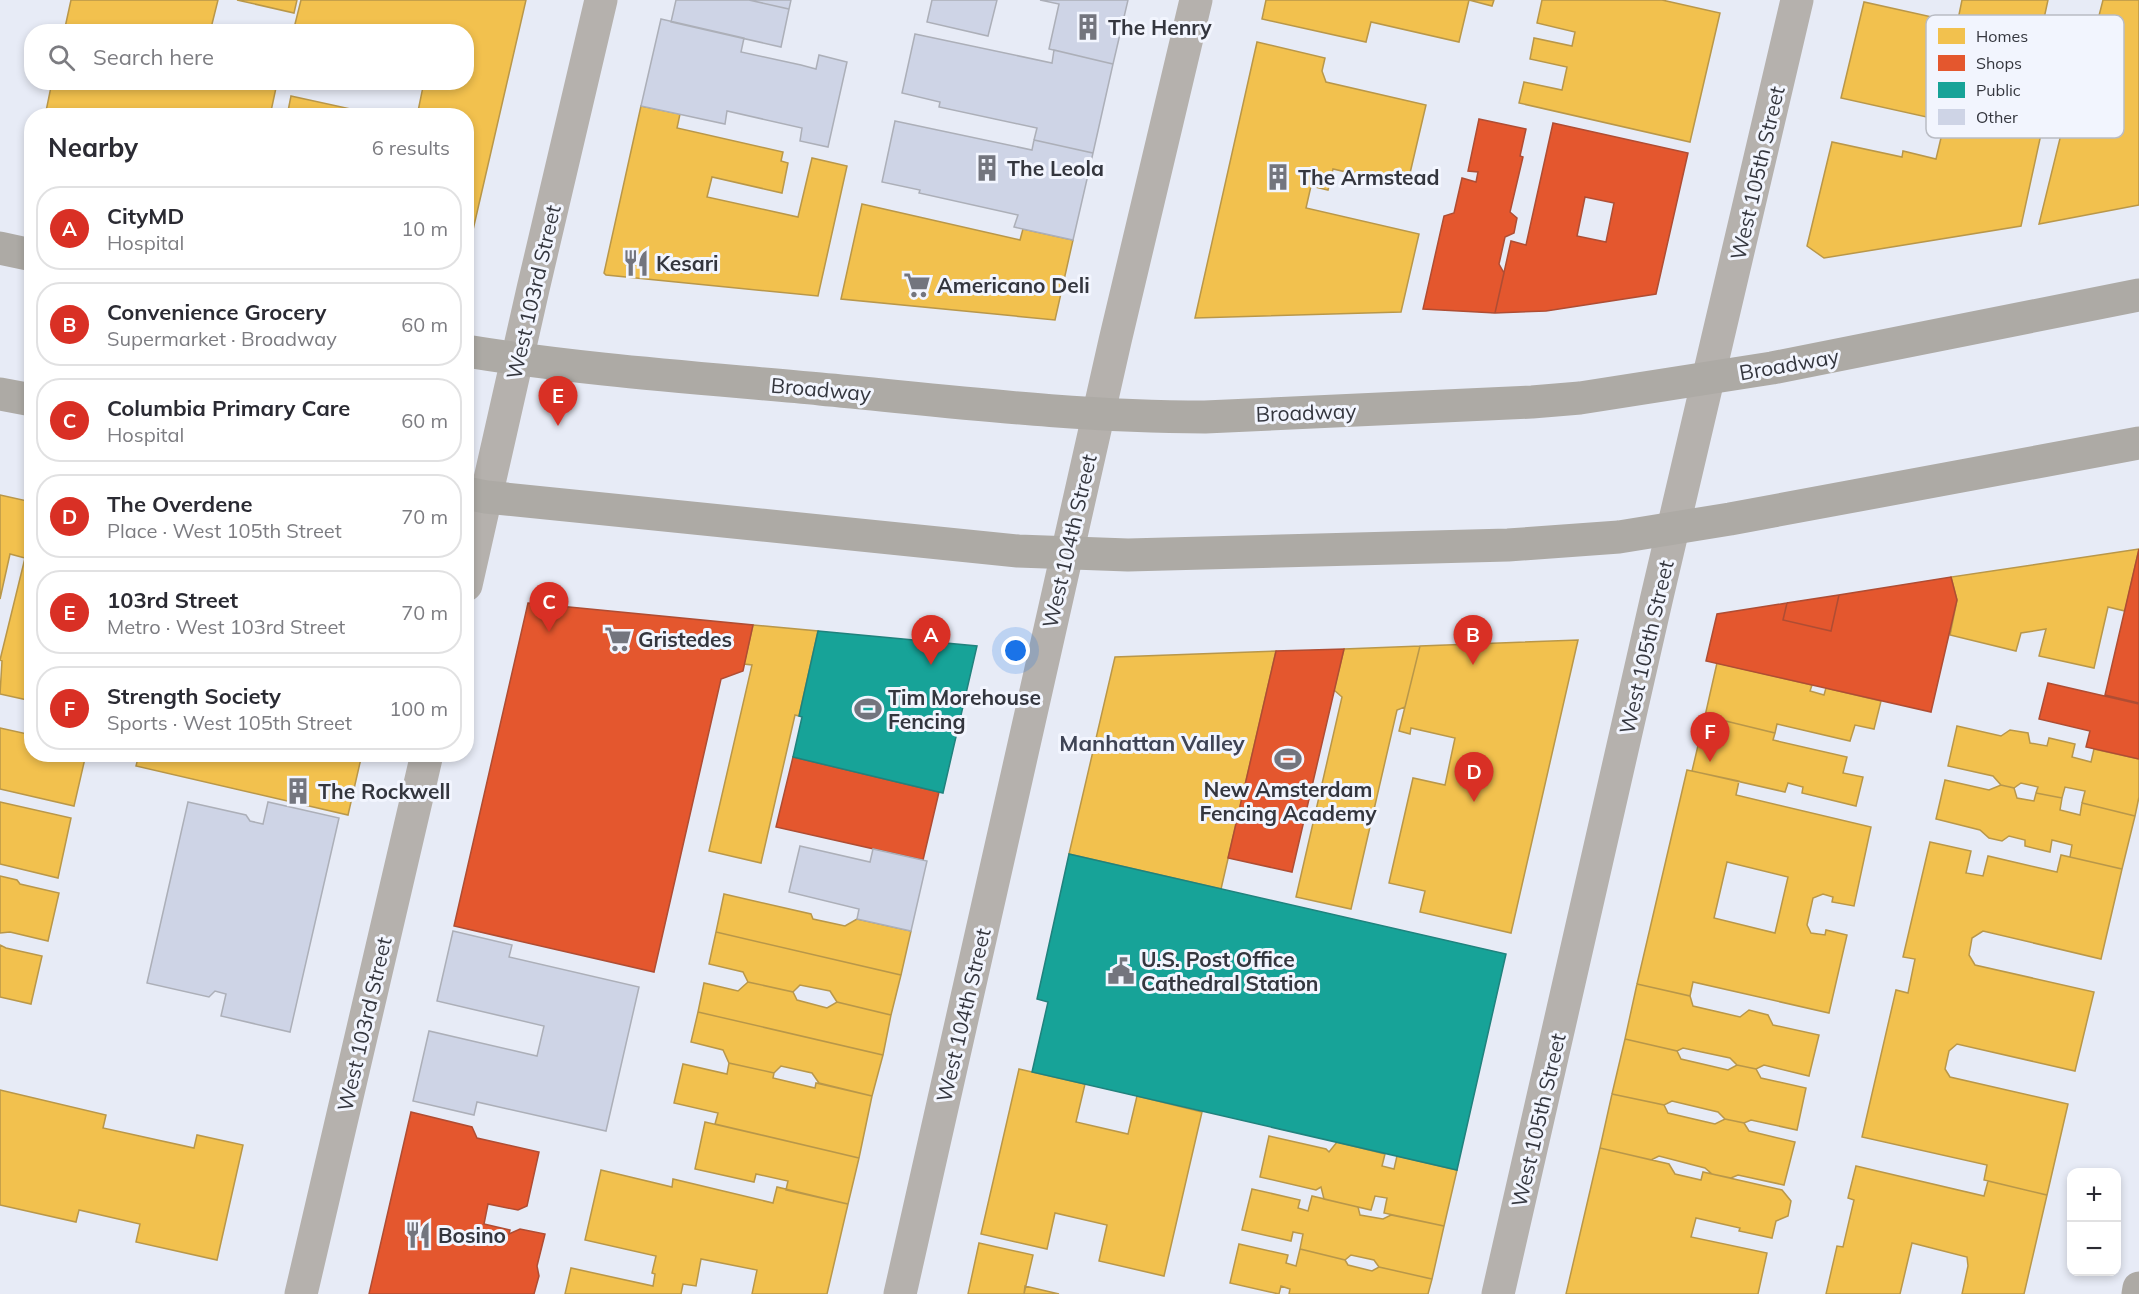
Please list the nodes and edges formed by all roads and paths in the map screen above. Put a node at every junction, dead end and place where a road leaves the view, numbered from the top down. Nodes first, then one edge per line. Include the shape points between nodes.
1 (601, 0) edge
2 (1196, 0) edge
3 (1797, 0) edge
4 (0, 248) edge
5 (24, 253) edge
6 (2139, 295) edge
7 (474, 352) edge
8 (518, 359) junction
9 (1709, 377) junction
10 (0, 394) edge
11 (24, 398) edge
12 (1098, 413) junction
13 (2139, 443) edge
14 (476, 495) edge
15 (474, 513) edge
16 (1673, 528) junction
17 (1067, 553) junction
18 (425, 762) edge
19 (2139, 1288) edge
20 (301, 1294) edge
21 (900, 1294) edge
22 (1498, 1294) edge
23 (2138, 1294) edge

1 - 8 street, West 103rd Street
2 - 12 street, West 104th Street
3 - 9 street, West 105th Street
4 - 5 main road
6 - 9 main road, Broadway
7 - 8 main road, Broadway
8 - 12 main road, Broadway
8 - 14 street, West 103rd Street
9 - 12 main road, Broadway via 1532,402 1205,417
9 - 16 street, West 105th Street
10 - 11 main road
12 - 17 street, West 104th Street
13 - 16 main road
14 - 15 street, West 103rd Street
14 - 17 main road
16 - 17 main road via 1618,537 1508,545 1128,555
16 - 22 street, West 105th Street
17 - 21 street, West 104th Street
18 - 20 street, West 103rd Street
19 - 23 main road

